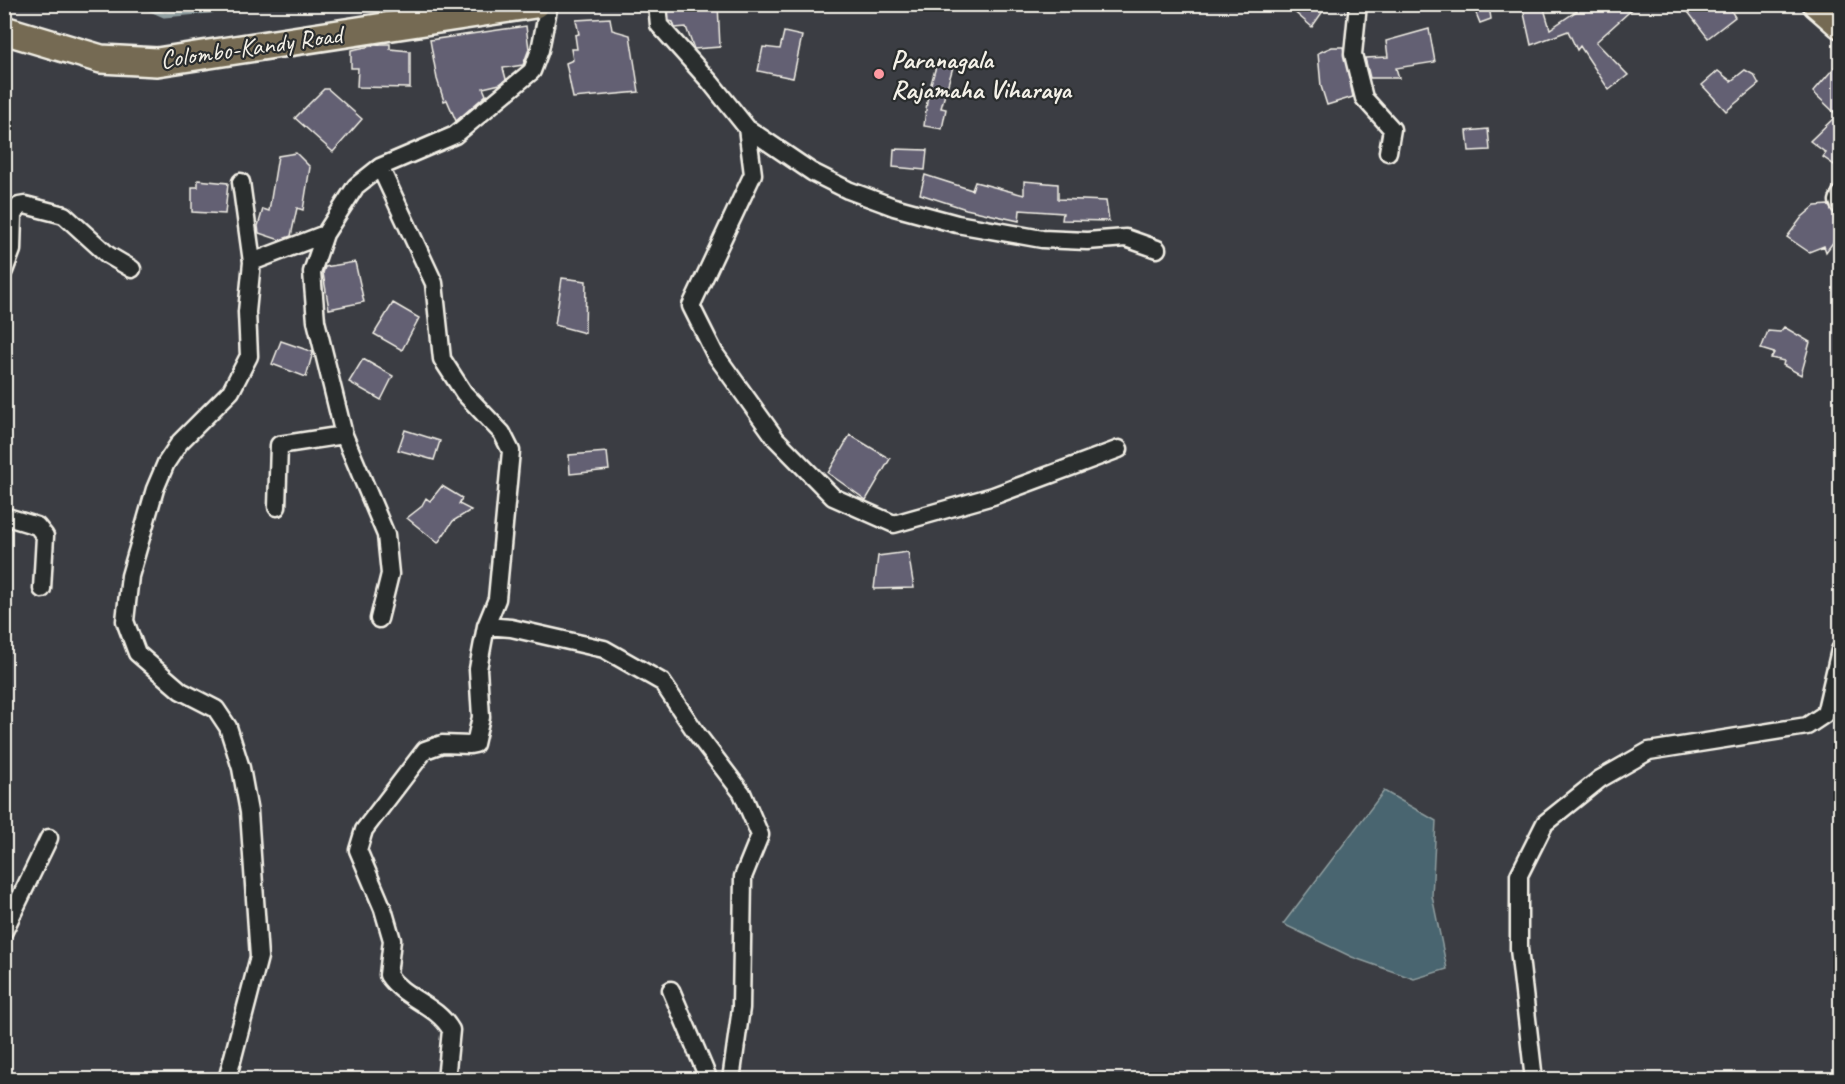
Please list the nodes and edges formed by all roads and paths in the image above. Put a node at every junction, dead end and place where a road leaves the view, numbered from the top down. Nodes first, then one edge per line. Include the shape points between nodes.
1 (535, 4) edge
2 (549, 4) edge
3 (657, 4) edge
4 (1358, 4) edge
5 (1817, 4) edge
6 (1840, 24) edge
7 (4, 30) edge
8 (747, 128) junction
9 (1388, 152) dead end
10 (380, 167) junction
11 (242, 182) dead end
12 (1840, 195) edge
13 (1840, 206) edge
14 (325, 234) junction
15 (1157, 249) dead end
16 (252, 262) junction
17 (132, 269) dead end
18 (4, 271) edge
19 (344, 435) junction
20 (1119, 449) dead end
21 (277, 507) dead end
22 (4, 516) edge
23 (42, 590) dead end
24 (379, 619) dead end
25 (486, 626) junction
26 (1840, 650) edge
27 (49, 838) dead end
28 (4, 931) edge
29 (671, 990) dead end
30 (227, 1080) edge
31 (446, 1080) edge
32 (709, 1080) edge
33 (731, 1080) edge
34 (1534, 1080) edge

1 - 7 highway, Colombo-Kandy Road via 157,62 101,59
2 - 10 street via 532,71 455,135
3 - 8 street via 659,25
4 - 9 street via 1353,54 1364,98 1392,129
5 - 6 highway
8 - 15 street via 812,172 894,207 957,224 1042,239 1126,238
8 - 20 street via 753,174 691,306 715,354 776,439 833,497 894,524 993,496
10 - 14 street via 356,186
10 - 25 street via 434,283 442,359 464,393 502,433 511,451 497,599
11 - 16 street
12 - 13 street
14 - 16 street
14 - 19 street via 312,272 316,321
16 - 30 street via 249,356 231,391 180,442 166,463 130,576 125,621 137,653 181,691 216,709 228,728 242,768 249,812 259,957
17 - 18 street via 108,255 64,215 25,205 19,206 13,215 12,250
19 - 21 street via 279,445
19 - 24 street via 386,535 390,574
22 - 23 street via 37,526 45,536
25 - 31 street via 478,669 481,717 475,744 442,744 425,750 364,830 358,850 392,940 388,975 394,984 436,1010 451,1030
25 - 33 street via 604,649 662,682 742,793 760,835 743,877 741,1008
26 - 34 street via 1825,714 1807,726 1649,751 1600,779 1545,823 1519,875 1519,949
27 - 28 street
29 - 32 street

